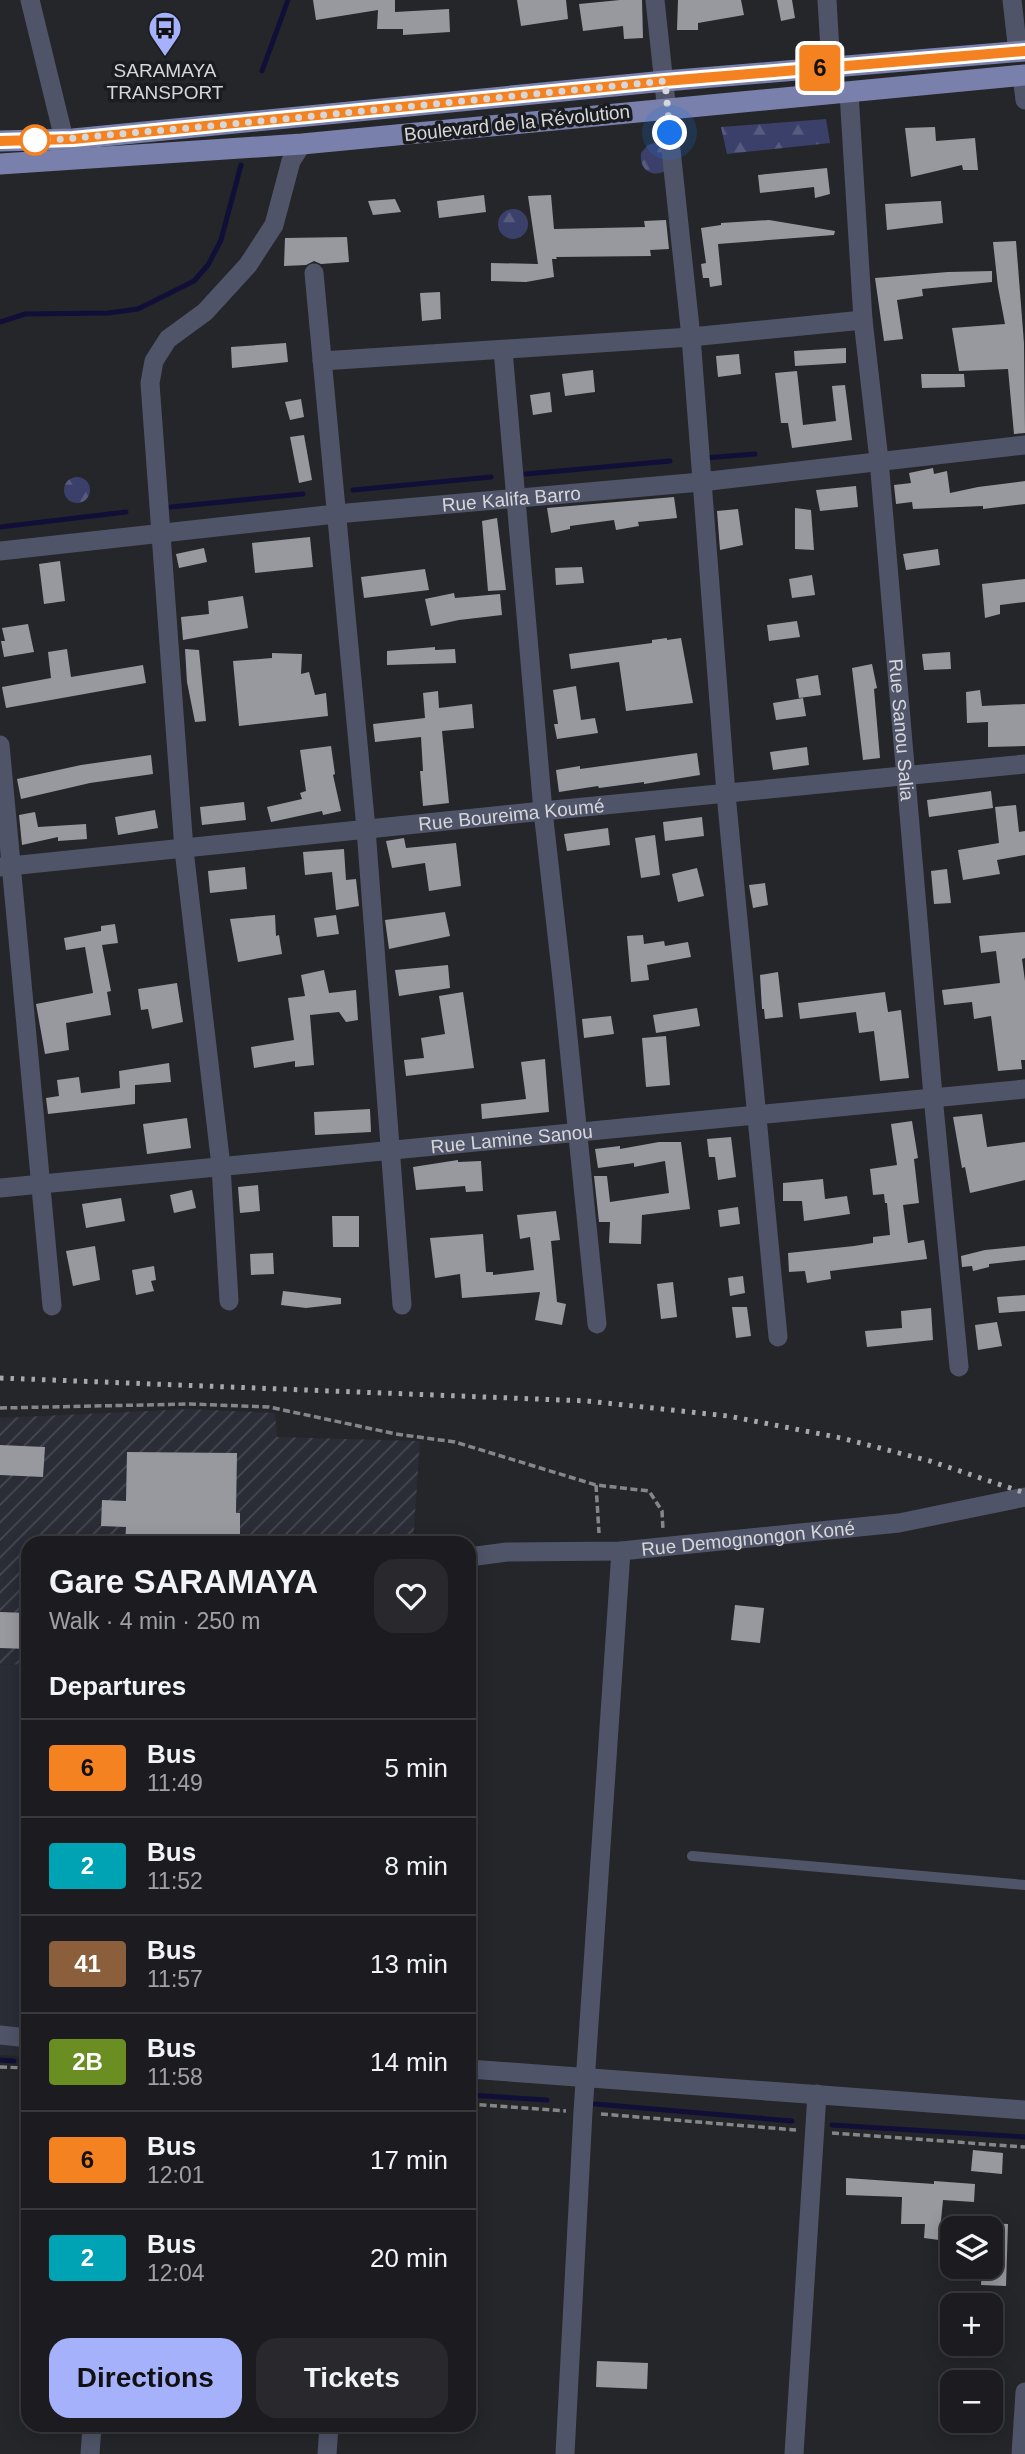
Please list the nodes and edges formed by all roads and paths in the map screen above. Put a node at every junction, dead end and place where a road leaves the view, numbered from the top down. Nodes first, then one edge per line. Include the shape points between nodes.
1 (30, 0) edge
2 (655, 0) edge
3 (827, 0) edge
4 (1013, 0) edge
5 (1021, 51) edge
6 (831, 66) junction
7 (1024, 75) edge
8 (665, 81) junction
9 (849, 93) junction
10 (1025, 100) edge
11 (668, 107) junction
12 (64, 139) junction
13 (0, 141) edge
14 (302, 144) junction
15 (0, 164) edge
16 (314, 273) dead end
17 (863, 320) junction
18 (691, 337) junction
19 (503, 350) junction
20 (322, 360) junction
21 (1025, 445) edge
22 (879, 460) junction
23 (701, 482) junction
24 (516, 498) junction
25 (336, 513) junction
26 (159, 532) junction
27 (0, 551) edge
28 (0, 745) edge
29 (1025, 764) edge
30 (905, 776) junction
31 (726, 794) junction
32 (543, 810) junction
33 (366, 829) junction
34 (184, 849) junction
35 (6, 866) edge
36 (1025, 1089) edge
37 (933, 1096) junction
38 (756, 1115) junction
39 (577, 1130) junction
40 (388, 1149) junction
41 (221, 1166) junction
42 (42, 1183) junction
43 (0, 1188) edge
44 (229, 1301) dead end
45 (402, 1305) dead end
46 (52, 1306) dead end
47 (597, 1324) dead end
48 (778, 1337) dead end
49 (959, 1367) dead end
50 (0, 1408) edge
51 (596, 1485) junction
52 (1025, 1497) edge
53 (665, 1546) junction
54 (621, 1551) junction
55 (601, 1552) junction
56 (476, 1556) edge
57 (692, 1856) dead end
58 (1025, 1885) edge
59 (0, 2035) edge
60 (21, 2038) edge
61 (0, 2067) edge
62 (21, 2068) edge
63 (476, 2070) edge
64 (587, 2079) junction
65 (817, 2094) junction
66 (476, 2104) edge
67 (1025, 2110) edge
68 (583, 2112) junction
69 (814, 2132) junction
70 (1025, 2147) edge
71 (1025, 2392) edge
72 (92, 2432) edge
73 (329, 2432) edge
74 (90, 2454) edge
75 (327, 2454) edge
76 (565, 2454) edge
77 (794, 2454) edge
78 (1021, 2454) edge

1 - 12 street
2 - 8 street
3 - 6 street
4 - 5 street
5 - 6 main road, Boulevard de la Révolution
6 - 8 main road, Boulevard de la Révolution
7 - 9 main road, Boulevard de la Révolution
7 - 10 street
8 - 11 street
8 - 12 main road, Boulevard de la Révolution
9 - 11 main road, Boulevard de la Révolution
9 - 17 street, Rue Sanou Salia
11 - 14 main road, Boulevard de la Révolution
11 - 18 street
12 - 13 main road, Boulevard de la Révolution
14 - 15 main road, Boulevard de la Révolution
14 - 26 street via 291,161 274,225 248,265 205,312 168,339 155,361 150,383
16 - 20 street
17 - 18 street
17 - 22 street, Rue Sanou Salia
18 - 19 street
18 - 23 street
19 - 20 street
19 - 24 street
20 - 25 street
21 - 22 street, Rue Kalifa Barro
22 - 23 street, Rue Kalifa Barro
22 - 30 street, Rue Sanou Salia
23 - 24 street, Rue Kalifa Barro
23 - 31 street
24 - 25 street, Rue Kalifa Barro
24 - 32 street
25 - 26 street, Rue Kalifa Barro
25 - 33 street
26 - 27 street, Rue Kalifa Barro
26 - 34 street
28 - 35 street
29 - 30 street, Rue Boureima Koumé
30 - 31 street, Rue Boureima Koumé
30 - 37 street, Rue Sanou Salia
31 - 32 street, Rue Boureima Koumé
31 - 38 street
32 - 33 street, Rue Boureima Koumé
32 - 39 street
33 - 34 street, Rue Boureima Koumé
33 - 40 street
34 - 35 street, Rue Boureima Koumé
34 - 41 street
35 - 42 street
36 - 37 street, Rue Lamine Sanou
37 - 38 street, Rue Lamine Sanou
37 - 49 street, Rue Sanou Salia
38 - 39 street, Rue Lamine Sanou
38 - 48 street
39 - 40 street, Rue Lamine Sanou
39 - 47 street
40 - 41 street, Rue Lamine Sanou
40 - 45 street
41 - 42 street, Rue Lamine Sanou
41 - 44 street
42 - 43 street, Rue Lamine Sanou
42 - 46 street
50 - 51 path via 190,1404 269,1408 455,1442
51 - 53 path via 649,1491 662,1511
51 - 55 path
52 - 53 street, Rue Demognongon Koné via 899,1523
53 - 54 street, Rue Demognongon Koné
54 - 55 street, Rue Demognongon Koné
54 - 64 street
55 - 56 street, Rue Demognongon Koné
57 - 58 lane
59 - 60 street
61 - 62 path
63 - 64 street
64 - 65 street
64 - 68 street
65 - 67 street
65 - 69 street
66 - 68 path
68 - 69 path
68 - 76 street
69 - 70 path
69 - 77 street
71 - 78 street
72 - 74 street
73 - 75 street

